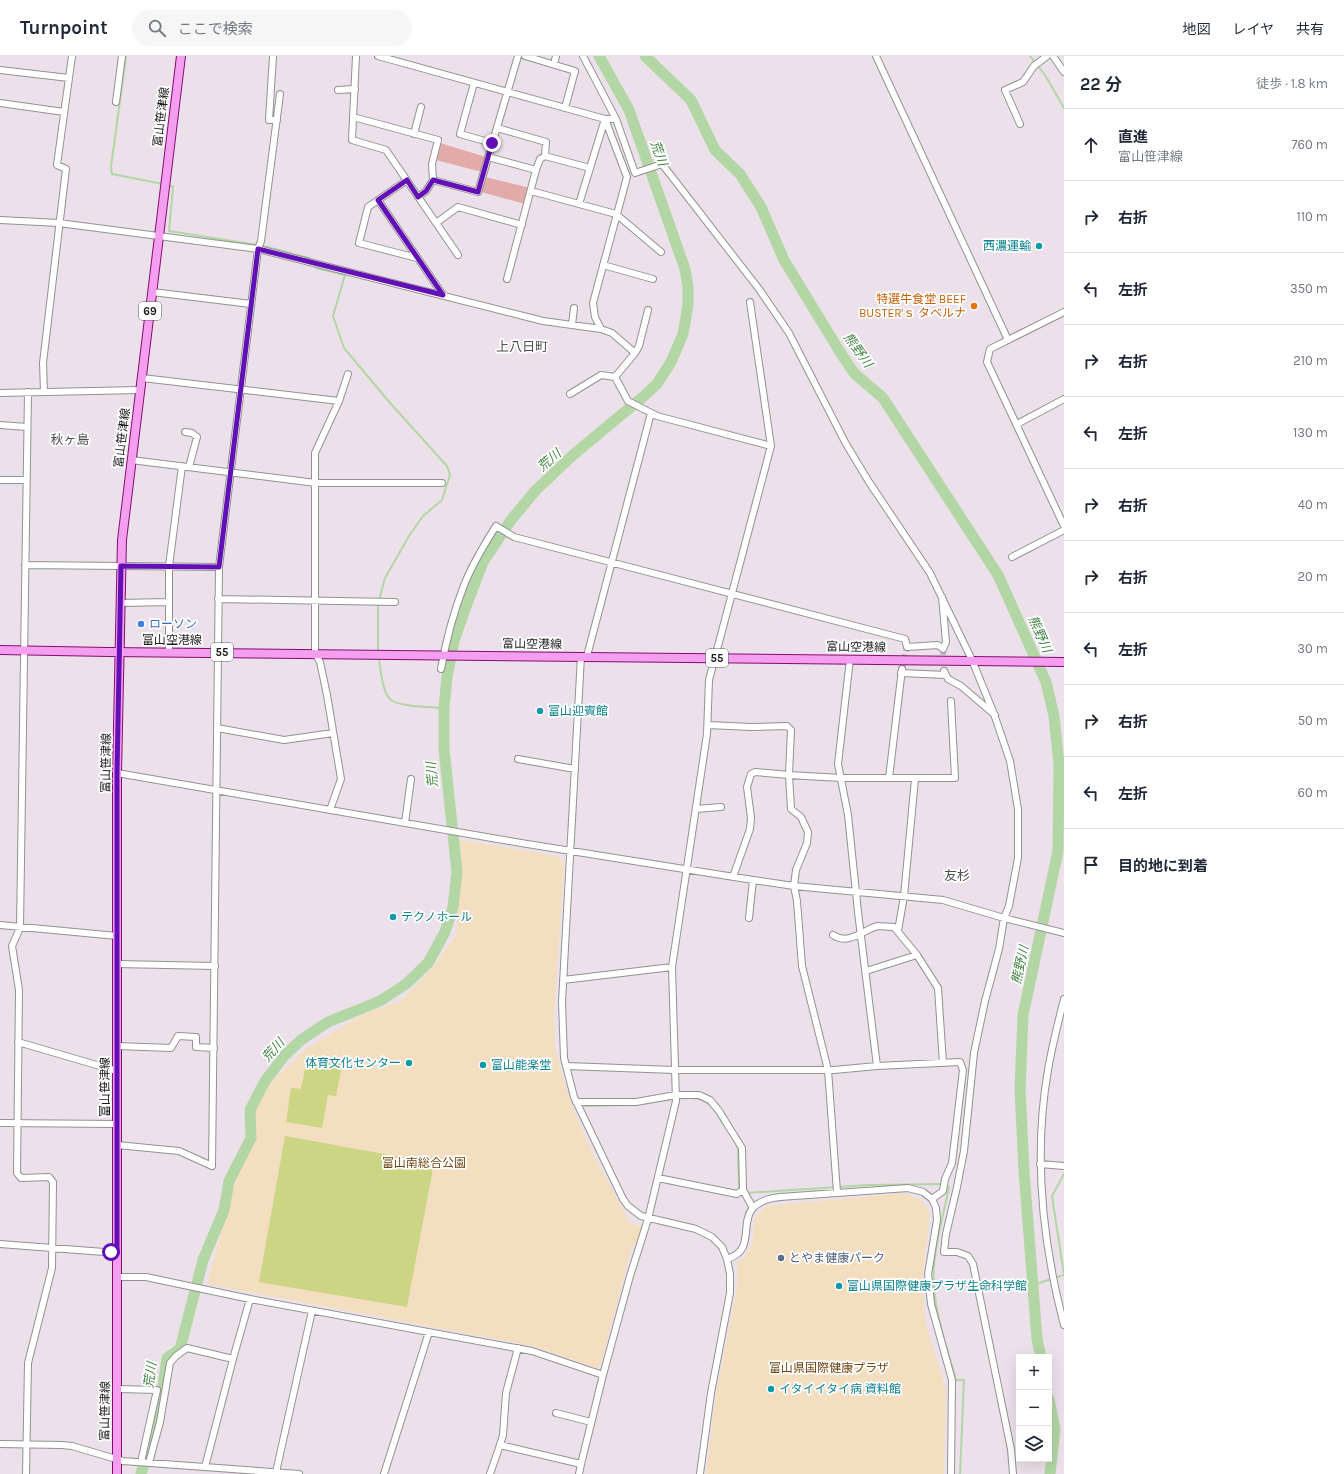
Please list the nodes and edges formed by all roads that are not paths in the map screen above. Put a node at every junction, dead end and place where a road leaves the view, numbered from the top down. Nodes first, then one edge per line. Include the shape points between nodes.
1 (72, 56) edge
2 (122, 56) edge
3 (181, 56) edge
4 (273, 56) edge
5 (356, 56) edge
6 (378, 56) edge
7 (518, 56) edge
8 (525, 56) edge
9 (556, 56) edge
10 (583, 56) edge
11 (876, 56) edge
12 (1047, 56) edge
13 (1053, 56) edge
14 (554, 64) junction
15 (0, 70) edge
16 (1064, 72) edge
17 (69, 78) junction
18 (474, 83) junction
19 (355, 89) junction
20 (338, 90) dead end
21 (508, 92) junction
22 (280, 94) dead end
23 (116, 102) dead end
24 (0, 103) edge
25 (421, 107) dead end
26 (565, 108) junction
27 (64, 112) junction
28 (353, 117) junction
29 (605, 119) junction
30 (616, 119) junction
31 (277, 120) junction
32 (1020, 124) dead end
33 (497, 128) junction
34 (414, 134) junction
35 (492, 143) junction
36 (545, 156) junction
37 (488, 157) junction
38 (590, 168) junction
39 (536, 170) junction
40 (407, 180) junction
41 (433, 180) junction
42 (530, 191) junction
43 (418, 197) junction
44 (378, 200) junction
45 (579, 204) junction
46 (616, 214) junction
47 (0, 220) edge
48 (60, 223) junction
49 (436, 223) junction
50 (522, 225) junction
51 (159, 236) junction
52 (258, 249) junction
53 (661, 252) dead end
54 (458, 255) dead end
55 (417, 258) junction
56 (603, 265) junction
57 (507, 279) dead end
58 (653, 279) dead end
59 (152, 292) junction
60 (443, 295) junction
61 (750, 302) dead end
62 (251, 304) junction
63 (574, 308) dead end
64 (648, 310) dead end
65 (1064, 312) edge
66 (572, 325) junction
67 (601, 329) junction
68 (1008, 340) junction
69 (635, 353) junction
70 (348, 374) dead end
71 (615, 377) junction
72 (142, 378) junction
73 (140, 390) junction
74 (240, 390) junction
75 (28, 392) junction
76 (44, 392) junction
77 (0, 393) edge
78 (570, 394) dead end
79 (1064, 399) edge
80 (339, 401) junction
81 (651, 413) junction
82 (1017, 424) junction
83 (0, 425) edge
84 (27, 427) junction
85 (185, 432) dead end
86 (771, 446) junction
87 (131, 460) junction
88 (182, 466) junction
89 (189, 466) junction
90 (230, 471) junction
91 (0, 480) edge
92 (26, 480) junction
93 (316, 483) junction
94 (442, 483) dead end
95 (1064, 526) edge
96 (1064, 530) edge
97 (1012, 558) dead end
98 (612, 562) junction
99 (25, 565) junction
100 (121, 566) junction
101 (169, 566) junction
102 (219, 567) junction
103 (732, 594) junction
104 (942, 596) junction
105 (218, 599) junction
106 (315, 601) junction
107 (169, 602) junction
108 (395, 602) dead end
109 (120, 603) junction
110 (0, 650) edge
111 (24, 650) junction
112 (119, 652) junction
113 (169, 652) junction
114 (218, 652) junction
115 (315, 653) junction
116 (443, 655) junction
117 (584, 656) junction
118 (714, 658) junction
119 (850, 659) junction
120 (974, 660) junction
121 (1064, 662) edge
122 (441, 669) dead end
123 (950, 701) dead end
124 (995, 715) junction
125 (708, 725) junction
126 (218, 728) junction
127 (333, 733) junction
128 (518, 759) dead end
129 (575, 769) junction
130 (117, 773) junction
131 (790, 775) junction
132 (841, 778) junction
133 (890, 778) junction
134 (915, 778) junction
135 (411, 779) dead end
136 (217, 790) junction
137 (721, 807) dead end
138 (696, 809) junction
139 (330, 810) junction
140 (405, 823) junction
141 (570, 850) junction
142 (687, 870) junction
143 (733, 877) junction
144 (753, 880) junction
145 (794, 886) junction
146 (856, 892) junction
147 (904, 896) junction
148 (749, 918) dead end
149 (1004, 918) junction
150 (0, 926) edge
151 (20, 928) junction
152 (898, 931) junction
153 (1064, 933) edge
154 (861, 934) junction
155 (833, 935) dead end
156 (117, 936) junction
157 (917, 955) junction
158 (117, 964) junction
159 (215, 966) junction
160 (672, 966) junction
161 (866, 971) junction
162 (563, 980) junction
163 (1064, 999) edge
164 (18, 1042) junction
165 (117, 1046) junction
166 (214, 1048) junction
167 (943, 1062) junction
168 (566, 1066) junction
169 (877, 1066) junction
170 (676, 1070) junction
171 (828, 1070) junction
172 (117, 1071) junction
173 (676, 1097) junction
174 (576, 1102) junction
175 (0, 1123) edge
176 (17, 1123) junction
177 (117, 1124) junction
178 (117, 1146) junction
179 (1040, 1164) junction
180 (1064, 1166) edge
181 (658, 1178) junction
182 (743, 1190) junction
183 (837, 1192) junction
184 (932, 1199) junction
185 (753, 1208) junction
186 (648, 1219) junction
187 (0, 1244) edge
188 (52, 1248) junction
189 (117, 1253) junction
190 (727, 1259) junction
191 (117, 1277) junction
192 (250, 1299) junction
193 (312, 1311) junction
194 (1064, 1325) edge
195 (429, 1332) junction
196 (518, 1348) junction
197 (233, 1359) junction
198 (603, 1375) junction
199 (118, 1389) junction
200 (556, 1413) dead end
201 (591, 1422) junction
202 (0, 1444) edge
203 (26, 1444) junction
204 (500, 1445) junction
205 (117, 1460) junction
206 (141, 1462) junction
207 (149, 1463) junction
208 (581, 1464) junction
209 (190, 1466) junction
210 (205, 1467) junction
211 (276, 1472) junction
212 (26, 1474) edge
213 (117, 1474) edge
214 (189, 1474) edge
215 (299, 1474) edge
216 (384, 1474) edge
217 (490, 1474) edge
218 (579, 1474) edge
219 (700, 1474) edge
220 (951, 1474) edge
221 (1013, 1474) edge

1 - 17 street
2 - 23 street
3 - 51 main road, 富山笹津線 / 69
4 - 31 street via 269,120
5 - 19 street
6 - 18 street
7 - 21 street
8 - 14 street
9 - 14 street
10 - 30 street
11 - 68 street
12 - 32 street via 1034,66 1023,82 1005,90
13 - 16 street
14 - 26 street via 575,71
15 - 17 street
17 - 27 street
18 - 21 street
18 - 35 street via 460,134
19 - 20 street
19 - 28 street
21 - 26 street
21 - 33 street
22 - 31 street
24 - 27 street
25 - 34 street
26 - 29 street
27 - 48 street via 57,165 66,169
28 - 34 street
28 - 40 street via 352,140 386,150
29 - 30 street
29 - 38 street
29 - 46 street via 627,177
30 - 104 street via 635,173 662,164 759,289 789,334 869,482 930,573
31 - 52 street via 262,241
33 - 35 street
33 - 36 street via 546,142
34 - 41 street via 438,140 432,164
35 - 37 street
36 - 38 street
36 - 39 street via 540,159
37 - 39 street
37 - 41 street via 478,192
38 - 45 street
39 - 42 street
40 - 43 street
40 - 44 street
41 - 43 street via 426,191
42 - 45 street
42 - 50 street
43 - 49 street
44 - 55 street
44 - 55 street via 368,207 358,243
45 - 46 street
46 - 53 street
46 - 56 street
47 - 48 street
48 - 51 street
48 - 76 street via 42,363
49 - 50 street via 458,207
49 - 54 street
50 - 57 street
51 - 52 street
51 - 59 main road, 富山笹津線 / 69
52 - 60 street
52 - 62 street
55 - 60 street
56 - 58 street
56 - 67 street via 593,303 595,317
59 - 62 street
59 - 72 main road, 富山笹津線 / 69
60 - 66 street
61 - 86 street
62 - 74 street
63 - 66 street
64 - 69 street
65 - 68 street
66 - 67 street
67 - 69 street via 612,333
68 - 82 street via 990,349 987,362
69 - 71 street
70 - 80 street
71 - 78 street via 602,375
71 - 81 street via 628,401
72 - 73 main road, 富山笹津線 / 69
72 - 74 street
73 - 76 street
73 - 87 main road, 富山笹津線 / 69
74 - 80 street
74 - 90 street
75 - 76 street
75 - 77 street
75 - 84 street
79 - 82 street
80 - 93 street via 316,453
81 - 86 street
81 - 98 street
82 - 95 street
83 - 84 street
84 - 92 street
85 - 89 street via 197,437
86 - 103 street
87 - 88 street
87 - 100 main road, 富山笹津線 / 69
88 - 89 street
88 - 101 street
89 - 90 street
90 - 93 street
90 - 102 street
91 - 92 street
92 - 99 street
93 - 94 street
93 - 106 street
96 - 97 street
98 - 103 street
98 - 116 street via 514,538 496,526 463,587
98 - 117 street
99 - 100 street
99 - 111 street
100 - 101 street
100 - 109 main road, 富山笹津線 / 69
101 - 102 street
101 - 107 street
102 - 105 street
103 - 104 street via 905,639 907,647 938,645 943,649 946,642
103 - 118 street
104 - 120 street
105 - 106 street
105 - 114 street
106 - 108 street
106 - 115 street
107 - 109 street
107 - 113 street
109 - 112 main road, 富山笹津線 / 69
110 - 111 main road, 富山空港線 / 55
111 - 112 main road, 富山空港線 / 55
111 - 151 street
112 - 113 main road, 富山空港線 / 55
112 - 130 main road, 富山笹津線 / 69
113 - 114 main road, 富山空港線 / 55
114 - 115 main road, 富山空港線 / 55
114 - 126 street
115 - 116 main road, 富山空港線 / 55
115 - 127 street via 320,662
116 - 117 main road, 富山空港線 / 55
116 - 122 street
117 - 118 main road, 富山空港線 / 55
117 - 129 street
118 - 119 main road, 富山空港線 / 55
118 - 125 street via 709,680
119 - 120 main road, 富山空港線 / 55
119 - 132 street via 838,764
120 - 121 main road, 富山空港線 / 55
120 - 124 street
123 - 134 street via 955,778
124 - 133 street via 962,686 948,679 945,673 902,671
124 - 149 street via 1010,761 1018,809 1018,858 1009,906
125 - 131 street via 787,726 791,730
125 - 138 street
126 - 127 street via 284,740
126 - 136 street
127 - 139 street via 341,779
128 - 129 street
129 - 141 street
130 - 136 street
130 - 156 main road, 富山笹津線 / 69
131 - 132 street
131 - 143 street via 754,772 751,774 747,787 750,829
131 - 145 street via 791,809 801,817 808,832 808,843 796,870
132 - 133 street
132 - 146 street via 848,815
133 - 134 street
134 - 147 street
135 - 140 street
136 - 139 street
136 - 159 street
137 - 138 street
138 - 142 street
139 - 140 street
140 - 141 street
141 - 142 street
141 - 162 street
142 - 143 street
142 - 160 street
143 - 144 street
144 - 145 street
144 - 148 street
145 - 146 street
145 - 171 street via 802,966
146 - 147 street
146 - 154 street
147 - 149 street via 943,900
147 - 152 street
149 - 153 street
149 - 221 street via 974,1053 964,1151 944,1252 957,1252 968,1256 973,1264
150 - 151 street
151 - 156 street
151 - 164 street via 12,946 19,990
152 - 154 street via 894,927 877,926
152 - 157 street
154 - 155 street via 844,938
154 - 161 street
156 - 158 main road, 富山笹津線 / 69
157 - 161 street
157 - 167 street via 938,988
158 - 159 street
158 - 165 main road, 富山笹津線 / 69
159 - 166 street
160 - 162 street
160 - 170 street
161 - 169 street
162 - 168 street via 562,1025
163 - 179 street via 1048,1070 1042,1114
164 - 172 street
164 - 176 street
165 - 166 street via 171,1048 178,1036 196,1037 196,1047
165 - 172 main road, 富山笹津線 / 69
166 - 178 street via 212,1166 179,1151
167 - 169 street
167 - 184 street via 960,1062 963,1070 952,1163 943,1191
168 - 170 street
168 - 174 street
169 - 171 street
170 - 171 street
170 - 173 street
171 - 183 street
172 - 177 main road, 富山笹津線 / 69
173 - 174 street via 636,1102
173 - 181 street
173 - 182 street via 699,1095 710,1100 719,1111 742,1148
174 - 186 street via 623,1199 635,1212
175 - 176 street
176 - 177 street
176 - 188 street via 17,1173 21,1178 49,1177 53,1182
177 - 178 main road, 富山笹津線 / 69
178 - 189 main road, 富山笹津線 / 69
179 - 180 street
179 - 194 street via 1046,1241
181 - 182 street via 737,1194
181 - 186 street
182 - 185 street
183 - 184 street via 908,1188 922,1192
183 - 185 street via 776,1197 762,1201
184 - 220 street via 937,1220 928,1274 931,1304 952,1380
185 - 190 street via 743,1248 736,1256
186 - 190 street via 696,1229 712,1237 722,1248
186 - 198 street
187 - 188 street
188 - 189 street
188 - 203 street via 52,1268 28,1363
189 - 191 main road, 富山笹津線 / 69
190 - 219 street via 730,1293 711,1393
191 - 192 street via 146,1277
191 - 199 main road, 富山笹津線 / 69
192 - 193 street
192 - 197 street
193 - 195 street
193 - 211 street
195 - 196 street
195 - 216 street
196 - 198 street
196 - 204 street via 506,1393
197 - 207 street via 187,1348 170,1363 160,1422
197 - 210 street
198 - 201 street
199 - 205 main road, 富山笹津線 / 69
199 - 206 street via 157,1390
200 - 201 street
201 - 208 street
202 - 203 street
203 - 205 street via 72,1446
203 - 212 street
204 - 208 street
204 - 217 street
205 - 206 street
205 - 213 main road, 富山笹津線 / 69
206 - 207 street
207 - 209 street
208 - 218 street
209 - 210 street
209 - 214 street
210 - 211 street
211 - 215 street

